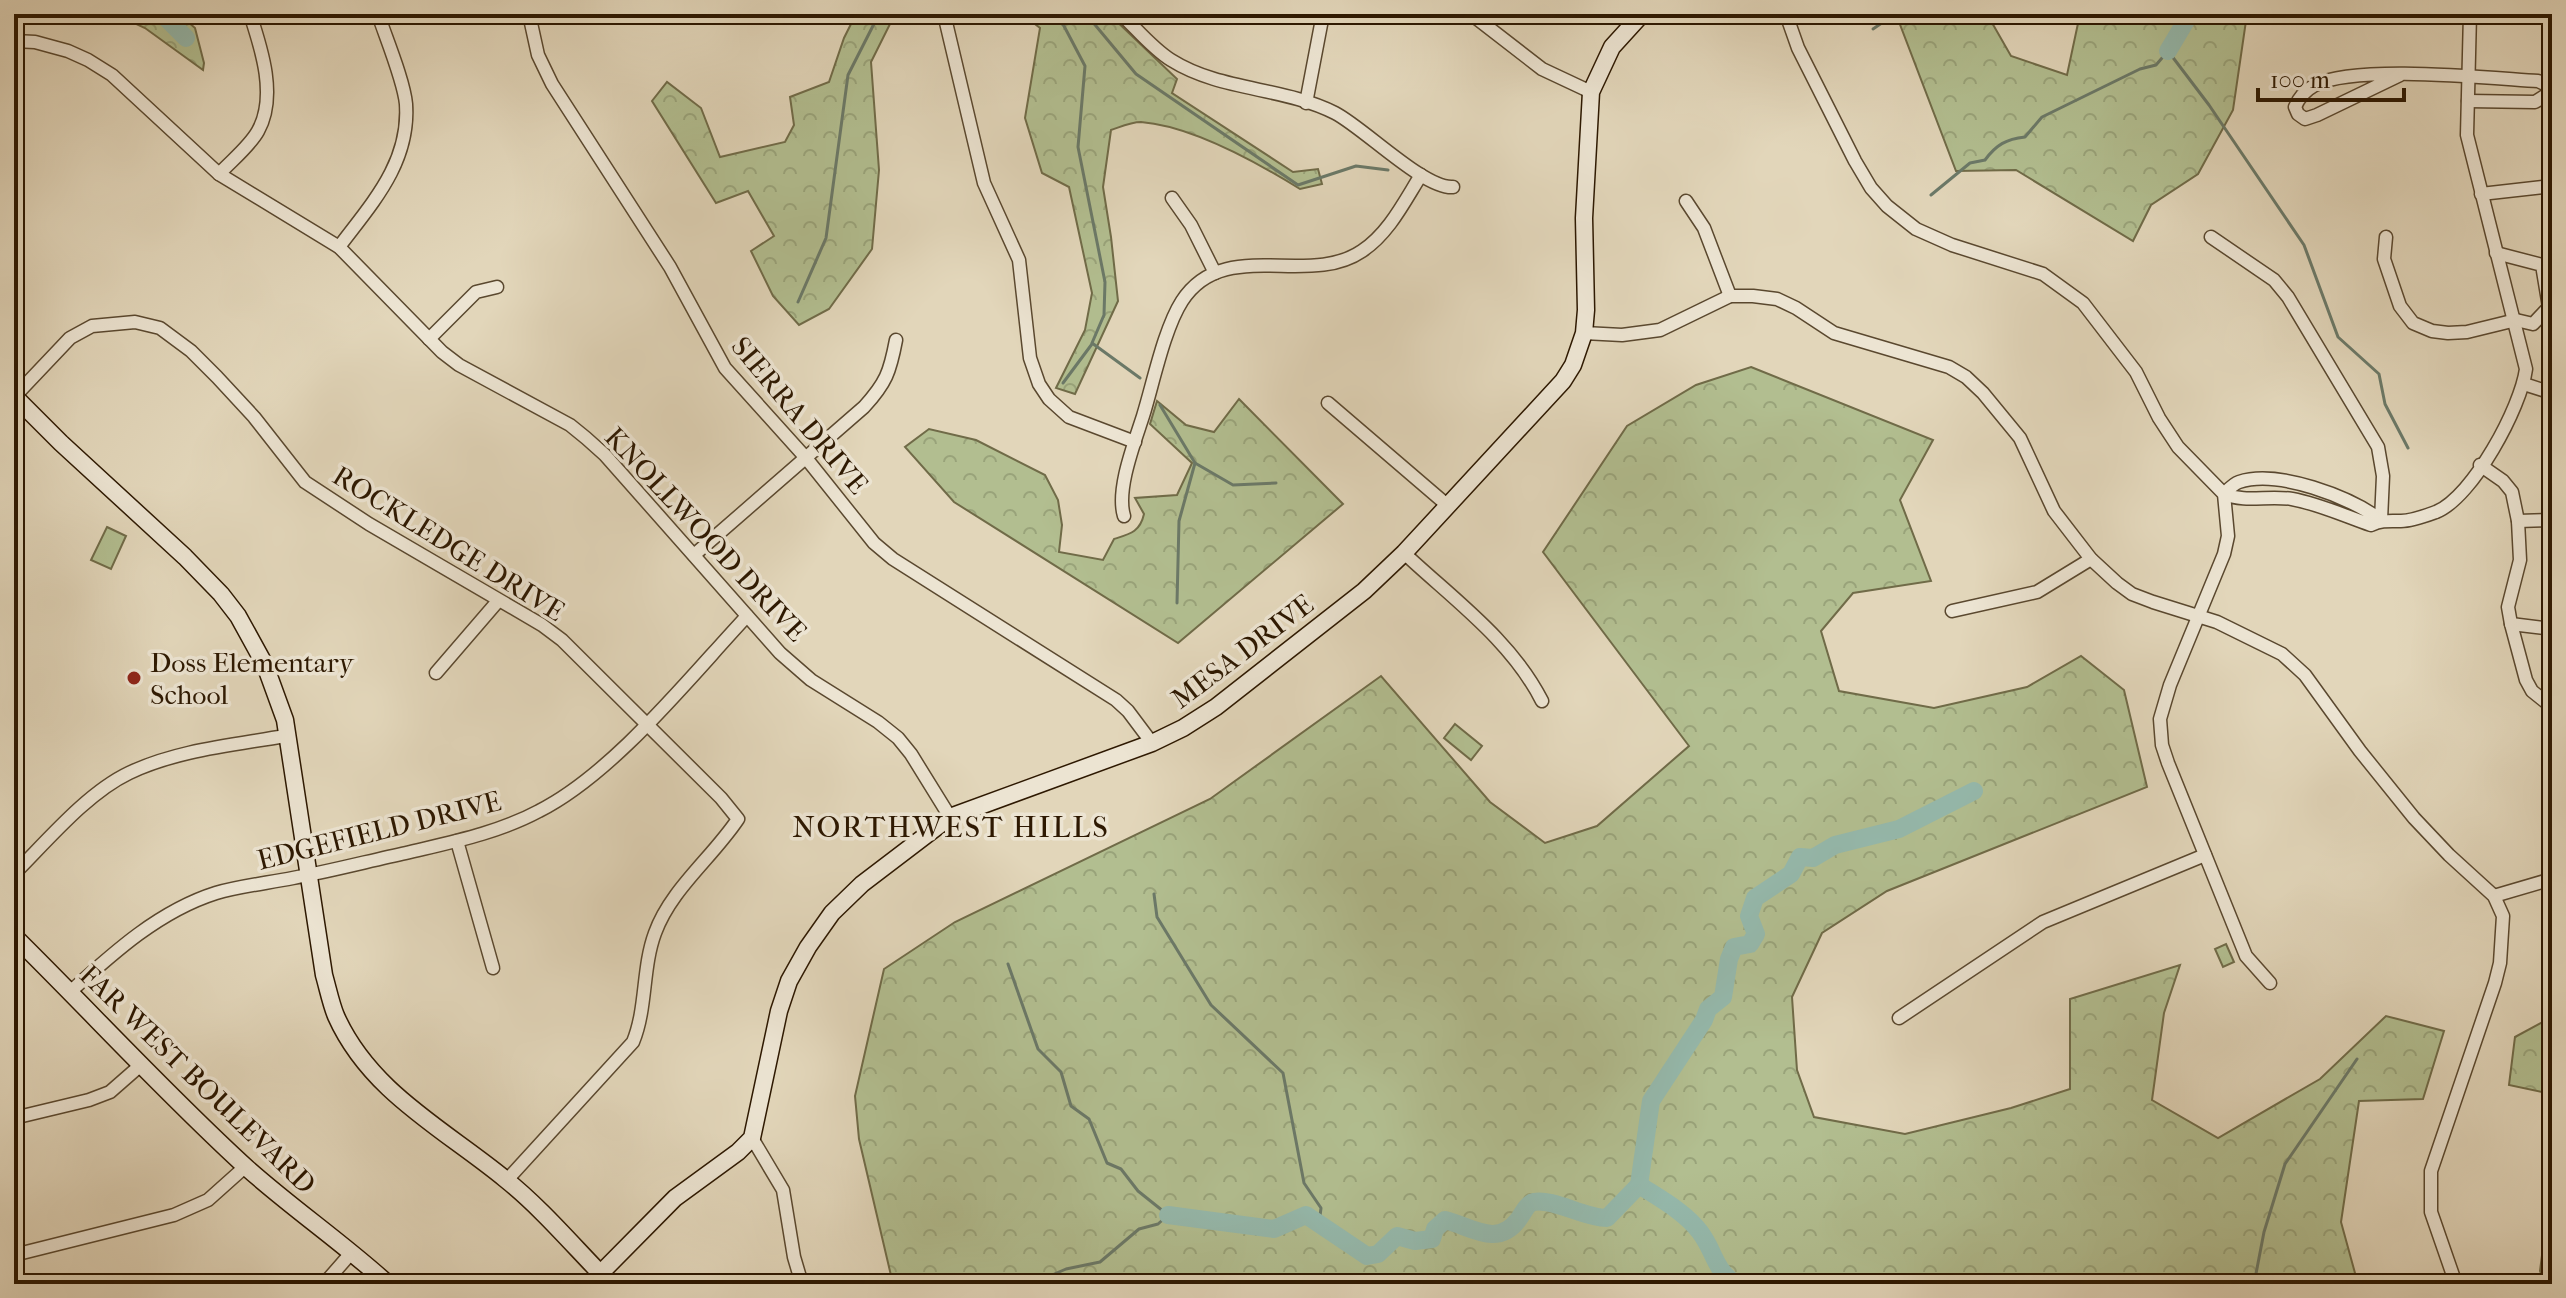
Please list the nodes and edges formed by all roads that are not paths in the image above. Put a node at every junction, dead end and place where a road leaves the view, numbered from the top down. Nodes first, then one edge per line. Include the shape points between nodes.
1 (250, 14) edge
2 (378, 14) edge
3 (529, 14) edge
4 (944, 14) edge
5 (1121, 14) edge
6 (1323, 14) edge
7 (1471, 14) edge
8 (1642, 14) edge
9 (1786, 14) edge
10 (2470, 14) edge
11 (14, 41) edge
12 (2400, 75) junction
13 (2469, 77) junction
14 (1591, 92) junction
15 (2468, 101) junction
16 (1306, 103) junction
17 (219, 174) junction
18 (1421, 175) junction
19 (2552, 186) edge
20 (1453, 187) dead end
21 (2481, 194) junction
22 (1172, 198) dead end
23 (1686, 201) dead end
24 (2211, 237) dead end
25 (2386, 237) dead end
26 (339, 247) junction
27 (2496, 253) junction
28 (1215, 273) junction
29 (497, 287) dead end
30 (1730, 296) junction
31 (2516, 320) junction
32 (1584, 333) junction
33 (429, 339) junction
34 (896, 340) dead end
35 (2524, 384) junction
36 (2552, 393) edge
37 (14, 396) edge
38 (1328, 403) dead end
39 (1135, 442) junction
40 (806, 458) junction
41 (2480, 465) junction
42 (2224, 494) junction
43 (1447, 505) junction
44 (1124, 516) dead end
45 (2381, 520) junction
46 (2552, 520) edge
47 (2518, 521) junction
48 (1404, 553) junction
49 (694, 555) junction
50 (2091, 559) junction
51 (498, 601) junction
52 (1952, 611) dead end
53 (2198, 615) junction
54 (747, 616) junction
55 (2511, 624) junction
56 (2552, 629) edge
57 (436, 673) dead end
58 (1542, 701) dead end
59 (2552, 707) edge
60 (646, 724) junction
61 (285, 736) junction
62 (1152, 743) junction
63 (950, 817) junction
64 (457, 841) junction
65 (2205, 855) junction
66 (14, 874) edge
67 (308, 875) junction
68 (2552, 879) edge
69 (2494, 896) junction
70 (14, 936) edge
71 (493, 968) dead end
72 (2270, 983) dead end
73 (70, 992) junction
74 (1899, 1018) dead end
75 (142, 1064) junction
76 (14, 1118) edge
77 (752, 1138) junction
78 (246, 1166) junction
79 (507, 1180) junction
80 (352, 1252) junction
81 (14, 1255) edge
82 (600, 1280) edge
83 (324, 1284) edge
84 (388, 1284) edge
85 (802, 1284) edge
86 (2456, 1284) edge

1 - 17 street via 269,105 257,133
2 - 26 street via 406,102 404,145 387,185
3 - 40 street, SIERRA DRIVE via 538,55 552,84 670,267 725,368
4 - 39 street via 984,183 1019,260 1030,358 1039,384 1069,417
5 - 16 street via 1169,59 1193,72
6 - 16 street
7 - 14 street via 1542,69
8 - 14 street, MESA DRIVE via 1612,47
9 - 42 street via 1855,161 1887,206 1916,229 1952,245 2043,274 2083,303 2136,372 2178,447
10 - 13 street
11 - 17 street, KNOLLWOOD DRIVE via 68,51 112,75
12 - 12 street via 2324,82 2299,98 2295,107 2305,119
12 - 13 street
13 - 15 street
13 - 15 street via 2538,81 2551,92 2535,102
14 - 32 street, MESA DRIVE
15 - 21 street via 2467,135
16 - 18 street via 1337,114
17 - 26 street, KNOLLWOOD DRIVE
18 - 20 street via 1444,188
18 - 28 street via 1379,237 1343,262 1245,265
19 - 21 street
21 - 27 street
22 - 28 street
23 - 30 street via 1704,228
24 - 45 street via 2266,274 2288,297 2378,447
25 - 31 street via 2384,259 2400,306 2413,323 2448,333
26 - 33 street, KNOLLWOOD DRIVE
27 - 31 street
27 - 31 street via 2542,265 2549,307 2533,324
28 - 39 street via 1181,302
29 - 33 street via 476,292
30 - 32 street via 1660,330
30 - 50 street via 1777,299 1834,333 1949,367 1966,377 2020,438 2054,511
31 - 35 street
32 - 43 street, MESA DRIVE via 1563,381
33 - 49 street, KNOLLWOOD DRIVE via 459,365 570,425 605,455
34 - 40 street via 885,383
35 - 36 street
35 - 41 street via 2513,414
37 - 51 street, ROCKLEDGE DRIVE via 70,338 92,326 135,322 160,328 217,377 305,482
37 - 61 street via 221,594 265,665 285,720
38 - 43 street
39 - 44 street via 1120,502
40 - 49 street
40 - 62 street, SIERRA DRIVE via 893,559 1116,700
41 - 45 street via 2465,490 2441,510 2403,521
41 - 47 street via 2512,492
42 - 45 street via 2238,500 2296,499 2371,525
42 - 45 street via 2238,482 2282,479 2366,508
42 - 53 street via 2228,536
43 - 48 street, MESA DRIVE
46 - 47 street
47 - 55 street via 2520,560 2508,607
48 - 58 street via 1510,651
48 - 62 street, MESA DRIVE via 1253,680
49 - 54 street, KNOLLWOOD DRIVE
50 - 52 street via 2047,589
50 - 53 street via 2132,594
51 - 57 street
51 - 60 street, ROCKLEDGE DRIVE via 562,640
53 - 65 street via 2170,685 2160,730
53 - 69 street via 2282,654 2305,675 2414,818
54 - 60 street, EDGEFIELD DRIVE
54 - 63 street, KNOLLWOOD DRIVE via 811,680 898,738
55 - 56 street
55 - 59 street via 2526,680
60 - 64 street, EDGEFIELD DRIVE via 563,798 508,826
60 - 79 street, ROCKLEDGE DRIVE via 738,819 662,914 649,950 633,1042
61 - 66 street via 181,755 129,773 94,796
61 - 67 street
62 - 63 street, MESA DRIVE
63 - 77 street, MESA DRIVE via 862,884 808,947 779,1011
64 - 67 street, EDGEFIELD DRIVE
64 - 71 street
65 - 72 street via 2246,956
65 - 74 street via 2043,922
67 - 73 street, EDGEFIELD DRIVE via 215,893 165,917 123,945
67 - 79 street via 324,975 335,1015 354,1049 410,1109
68 - 69 street
69 - 86 street via 2503,916 2500,963 2431,1171 2431,1212
70 - 73 street, FAR WEST BOULEVARD
73 - 75 street, FAR WEST BOULEVARD
75 - 76 street via 110,1092
75 - 78 street, FAR WEST BOULEVARD
77 - 82 street via 675,1198
77 - 85 street via 783,1190
78 - 80 street, FAR WEST BOULEVARD
78 - 81 street via 208,1200 174,1215
79 - 82 street
80 - 83 street
80 - 84 street, FAR WEST BOULEVARD

